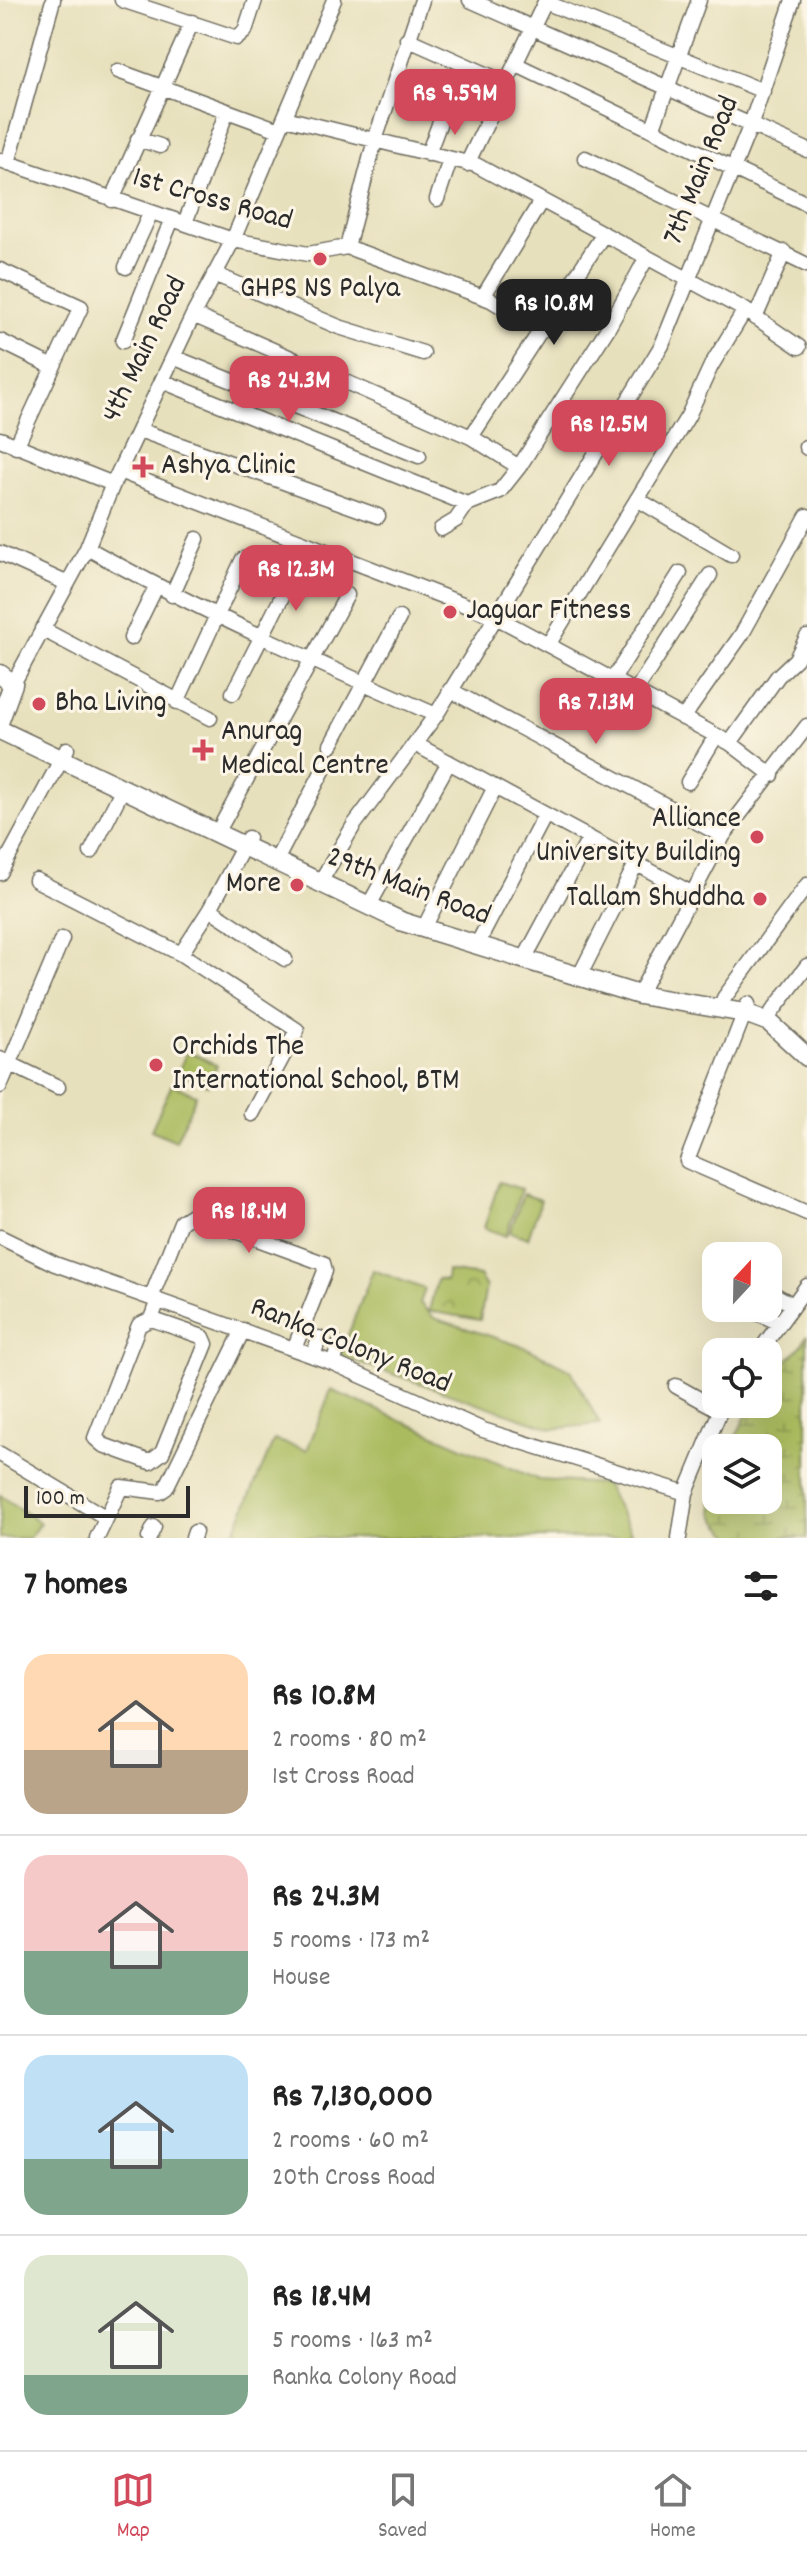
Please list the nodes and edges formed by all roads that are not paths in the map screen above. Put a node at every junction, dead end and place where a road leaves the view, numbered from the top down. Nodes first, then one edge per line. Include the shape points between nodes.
1 (53, 0) edge
2 (122, 0) edge
3 (255, 0) edge
4 (334, 0) edge
5 (422, 0) edge
6 (699, 0) edge
7 (793, 0) edge
8 (546, 1) edge
9 (479, 2) edge
10 (147, 4) edge
11 (192, 22) junction
12 (534, 28) junction
13 (407, 39) junction
14 (679, 58) junction
15 (515, 64) junction
16 (118, 71) dead end
17 (506, 83) junction
18 (162, 86) junction
19 (669, 87) junction
20 (763, 91) junction
21 (446, 106) dead end
22 (227, 111) junction
23 (282, 124) junction
24 (751, 124) junction
25 (652, 130) junction
26 (138, 139) junction
27 (375, 140) junction
28 (160, 146) dead end
29 (807, 150) edge
30 (428, 154) junction
31 (585, 158) dead end
32 (450, 160) junction
33 (4, 162) edge
34 (467, 164) junction
35 (733, 171) junction
36 (437, 199) dead end
37 (112, 200) junction
38 (541, 201) junction
39 (807, 204) edge
40 (151, 212) junction
41 (711, 217) junction
42 (178, 221) junction
43 (603, 235) junction
44 (233, 240) junction
45 (347, 247) junction
46 (784, 252) junction
47 (646, 259) junction
48 (807, 265) edge
49 (126, 267) dead end
50 (0, 270) edge
51 (214, 274) junction
52 (688, 280) junction
53 (483, 297) junction
54 (750, 314) junction
55 (193, 315) junction
56 (542, 331) junction
57 (0, 341) edge
58 (123, 341) dead end
59 (799, 347) dead end
60 (423, 353) dead end
61 (173, 357) junction
62 (53, 367) junction
63 (162, 381) junction
64 (139, 430) junction
65 (471, 437) junction
66 (0, 439) edge
67 (16, 447) junction
68 (419, 456) dead end
69 (519, 467) junction
70 (116, 478) junction
71 (637, 499) junction
72 (467, 504) junction
73 (378, 516) dead end
74 (807, 516) edge
75 (441, 529) dead end
76 (197, 539) dead end
77 (87, 548) junction
78 (0, 553) edge
79 (731, 555) dead end
80 (243, 559) dead end
81 (294, 573) dead end
82 (680, 573) dead end
83 (710, 575) dead end
84 (66, 583) junction
85 (156, 587) junction
86 (172, 595) junction
87 (347, 595) dead end
88 (219, 614) junction
89 (496, 617) junction
90 (399, 618) dead end
91 (42, 629) junction
92 (264, 637) junction
93 (807, 637) edge
94 (131, 638) dead end
95 (548, 645) junction
96 (314, 658) junction
97 (6, 679) edge
98 (612, 681) junction
99 (364, 683) junction
100 (450, 690) junction
101 (635, 692) junction
102 (233, 693) dead end
103 (177, 702) junction
104 (436, 715) junction
105 (210, 718) dead end
106 (683, 718) junction
107 (1, 722) edge
108 (807, 726) edge
109 (716, 736) junction
110 (730, 743) junction
111 (415, 744) junction
112 (331, 745) dead end
113 (65, 754) junction
114 (328, 761) dead end
115 (449, 762) junction
116 (772, 775) junction
117 (688, 782) dead end
118 (495, 787) junction
119 (123, 788) junction
120 (545, 815) junction
121 (222, 824) junction
122 (723, 836) junction
123 (589, 839) junction
124 (245, 842) junction
125 (91, 852) dead end
126 (280, 853) junction
127 (636, 864) junction
128 (0, 873) edge
129 (36, 880) dead end
130 (321, 880) junction
131 (807, 885) edge
132 (691, 893) junction
133 (373, 898) junction
134 (210, 909) junction
135 (428, 920) junction
136 (481, 937) junction
137 (62, 939) dead end
138 (528, 952) junction
139 (181, 954) junction
140 (285, 959) dead end
141 (807, 966) edge
142 (583, 969) junction
143 (643, 987) junction
144 (722, 1002) junction
145 (746, 1009) junction
146 (772, 1012) junction
147 (807, 1042) edge
148 (807, 1057) edge
149 (5, 1061) edge
150 (0, 1086) edge
151 (58, 1087) dead end
152 (252, 1114) dead end
153 (807, 1213) edge
154 (0, 1237) edge
155 (807, 1286) edge
156 (155, 1299) junction
157 (782, 1299) edge
158 (793, 1305) junction
159 (151, 1319) junction
160 (211, 1319) junction
161 (780, 1323) joint
162 (243, 1330) junction
163 (203, 1337) junction
164 (319, 1338) dead end
165 (769, 1338) edge
166 (339, 1345) dead end
167 (294, 1349) junction
168 (313, 1356) junction
169 (333, 1363) junction
170 (676, 1386) dead end
171 (702, 1398) edge
172 (717, 1418) edge
173 (162, 1453) junction
174 (0, 1454) edge
175 (179, 1460) junction
176 (686, 1493) junction
177 (105, 1517) junction
178 (97, 1538) edge
179 (679, 1538) edge

1 - 33 street
2 - 10 street
3 - 11 street via 241,36
4 - 23 street, 4th Main Road
5 - 13 street
6 - 14 street
7 - 20 street, 7th Main Road
8 - 12 street
8 - 14 street
9 - 12 street
10 - 11 street
11 - 18 street
12 - 15 street
12 - 19 street
13 - 17 street
13 - 27 street
14 - 19 street
14 - 20 street
15 - 17 street
15 - 25 street
16 - 18 street
17 - 34 street
18 - 22 street
18 - 26 street
19 - 24 street
19 - 25 street
20 - 24 street, 7th Main Road
21 - 30 street
22 - 23 street
22 - 42 street
23 - 27 street
23 - 44 street, 4th Main Road
24 - 29 street
24 - 35 street, 7th Main Road
25 - 35 street
26 - 28 street
26 - 37 street
27 - 30 street
27 - 45 street
30 - 32 street
31 - 41 street
32 - 34 street
32 - 36 street
33 - 37 street, 1st Cross Road
34 - 38 street
35 - 39 street
35 - 41 street, 7th Main Road
37 - 40 street, 1st Cross Road
38 - 43 street
38 - 53 street
40 - 42 street, 1st Cross Road
40 - 49 street
41 - 46 street
41 - 52 street, 7th Main Road
42 - 44 street, 1st Cross Road
42 - 58 street
43 - 47 street
43 - 56 street
44 - 45 street, 1st Cross Road via 308,254
44 - 51 street, 4th Main Road
45 - 53 street
46 - 48 street
46 - 54 street
47 - 52 street
47 - 69 street
50 - 62 street via 81,307
51 - 55 street, 4th Main Road
51 - 60 street via 339,327
52 - 54 street
52 - 89 street, 7th Main Road via 662,345
53 - 56 street
54 - 59 street
54 - 71 street via 711,366 688,416
55 - 61 street, 4th Main Road
55 - 65 street
56 - 65 street
57 - 62 street
61 - 63 street, 4th Main Road
61 - 68 street
62 - 67 street
63 - 64 street, 4th Main Road
63 - 72 street
64 - 70 street, 4th Main Road
64 - 73 street
65 - 69 street
66 - 67 street
67 - 70 street
69 - 72 street via 500,491
70 - 77 street, 4th Main Road
70 - 89 street
71 - 79 street
71 - 95 street
72 - 75 street
74 - 106 street via 742,634
76 - 86 street
77 - 84 street, 4th Main Road
77 - 85 street
78 - 84 street
80 - 88 street
81 - 92 street
82 - 98 street
83 - 101 street
84 - 91 street, 4th Main Road
85 - 86 street
85 - 94 street
86 - 88 street
87 - 96 street
88 - 92 street
88 - 103 street
89 - 95 street
89 - 100 street, 7th Main Road
90 - 99 street
91 - 97 street, 4th Main Road
91 - 103 street
92 - 96 street
92 - 102 street
93 - 110 street via 796,659
95 - 98 street
96 - 99 street
96 - 121 street
97 - 107 main road, 4th Main Road
98 - 101 street
99 - 104 street
99 - 112 street
100 - 104 street, 7th Main Road
100 - 122 street
101 - 106 street
103 - 105 street
104 - 111 street, 7th Main Road
106 - 109 street
107 - 113 main road, 29th Main Road
108 - 116 street
109 - 110 street
109 - 117 street
110 - 116 street
111 - 115 street
111 - 130 street, 7th Main Road via 354,825
113 - 119 main road, 29th Main Road
113 - 121 main road, 29th Main Road
113 - 128 street
114 - 126 street
115 - 118 street
115 - 133 street
116 - 122 street
118 - 120 street
118 - 135 street
119 - 124 main road, 29th Main Road
119 - 125 street
120 - 123 street
120 - 136 street
121 - 124 main road, 29th Main Road
122 - 132 street
123 - 127 street
123 - 138 street
124 - 126 main road, 29th Main Road
124 - 130 main road, 29th Main Road
124 - 134 street
126 - 130 main road, 29th Main Road
127 - 132 street
127 - 142 street
129 - 139 street
130 - 133 main road, 29th Main Road
130 - 144 main road, 29th Main Road via 403,922 550,968 639,995
131 - 144 street
132 - 143 street
133 - 135 main road, 29th Main Road
134 - 139 street
134 - 140 street
135 - 136 main road, 29th Main Road
136 - 138 main road, 29th Main Road
137 - 149 street
138 - 142 main road, 29th Main Road
139 - 152 street via 297,1030
141 - 146 street
142 - 143 main road, 29th Main Road
143 - 144 main road, 29th Main Road
144 - 145 main road, 29th Main Road
145 - 146 main road, 29th Main Road
145 - 148 main road, 29th Main Road via 769,1022
145 - 153 street via 687,1161
146 - 147 main road, 29th Main Road
149 - 150 street
149 - 151 street
154 - 156 street, Ranka Colony Road via 55,1264
155 - 158 street
156 - 159 street
156 - 160 street, Ranka Colony Road
156 - 167 street via 181,1222 192,1215 323,1263 325,1271
157 - 158 street
158 - 161 street
159 - 163 street
159 - 173 street via 139,1325 95,1438 150,1462
160 - 162 street, Ranka Colony Road
160 - 163 street
161 - 165 street
162 - 167 street, Ranka Colony Road
162 - 175 street
163 - 173 street via 203,1356
164 - 168 street
166 - 169 street
167 - 168 street, Ranka Colony Road
168 - 169 street, Ranka Colony Road
169 - 176 street, Ranka Colony Road via 483,1430
170 - 171 street
172 - 176 street
173 - 175 street
174 - 177 street
175 - 177 street via 164,1491 128,1485 118,1489
176 - 179 street
177 - 178 street

